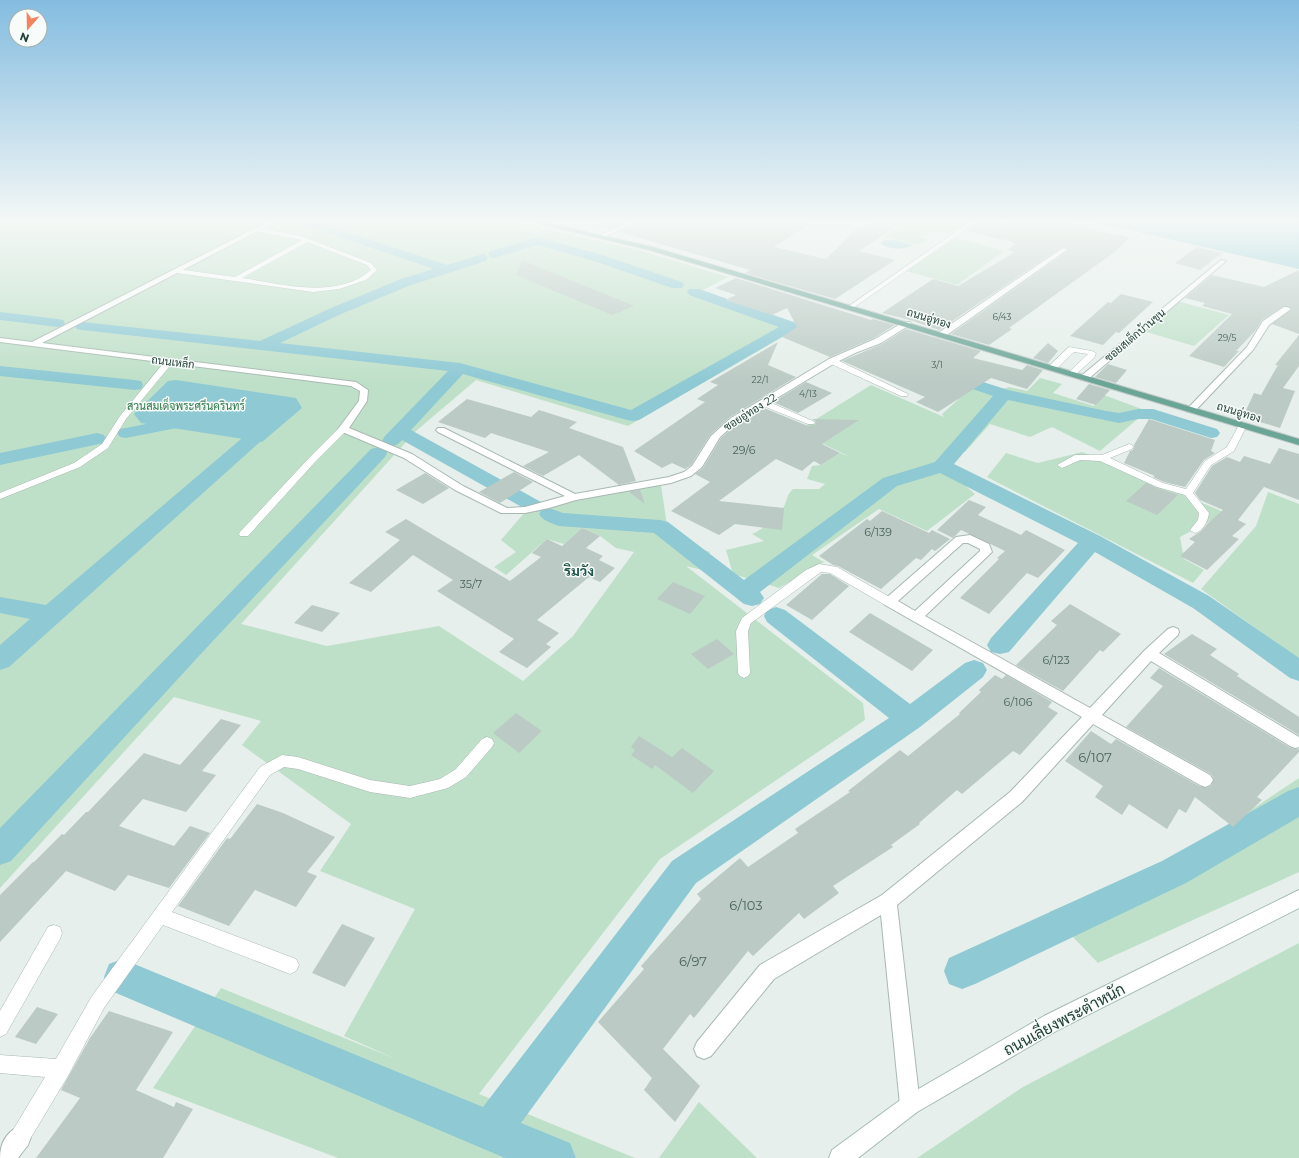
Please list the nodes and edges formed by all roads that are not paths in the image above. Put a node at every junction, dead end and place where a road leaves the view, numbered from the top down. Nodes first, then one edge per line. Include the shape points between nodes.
1 (171, 274) edge
2 (199, 274) edge
3 (245, 274) edge
4 (370, 274) edge
5 (739, 274) edge
6 (899, 274) edge
7 (1030, 274) edge
8 (1208, 274) edge
9 (236, 279) junction
10 (851, 307) junction
11 (1287, 310) dead end
12 (908, 324) junction
13 (941, 335) junction
14 (0, 340) edge
15 (33, 344) junction
16 (170, 361) junction
17 (832, 361) junction
18 (1052, 368) junction
19 (1071, 374) junction
20 (1084, 378) junction
21 (904, 394) dead end
22 (764, 403) junction
23 (1191, 410) junction
24 (811, 422) dead end
25 (1243, 425) junction
26 (343, 430) junction
27 (441, 430) dead end
28 (1299, 442) edge
29 (1129, 447) dead end
30 (1102, 458) junction
31 (1062, 465) dead end
32 (1188, 493) junction
33 (0, 496) edge
34 (574, 497) junction
35 (1196, 530) dead end
36 (244, 534) dead end
37 (889, 602) junction
38 (916, 617) junction
39 (1173, 632) dead end
40 (1150, 654) junction
41 (744, 673) dead end
42 (1091, 716) junction
43 (1295, 742) dead end
44 (487, 743) dead end
45 (1205, 780) dead end
46 (1299, 899) edge
47 (888, 902) junction
48 (160, 916) junction
49 (54, 933) dead end
50 (290, 964) dead end
51 (0, 1028) edge
52 (704, 1049) dead end
53 (0, 1064) edge
54 (61, 1069) junction
55 (910, 1105) junction
56 (20, 1137) joint
57 (5, 1158) edge
58 (840, 1158) edge

1 - 15 street
2 - 9 lane
3 - 9 lane
4 - 9 lane via 364,279 339,287 312,290
5 - 10 main road, ถนนอู่ทอง
6 - 10 lane
7 - 13 street
8 - 20 street, ซอยสเต็กบ้านขุน
10 - 12 main road, ถนนอู่ทอง
11 - 23 street via 1266,323 1250,348
12 - 13 main road, ถนนอู่ทอง
12 - 17 street, ซอยอู่ทอง 22 via 878,341
13 - 18 main road, ถนนอู่ทอง
14 - 15 street, ถนนเหล็ก
15 - 16 street, ถนนเหล็ก
16 - 26 street, ถนนเหล็ก via 353,384 364,390 363,401
16 - 33 lane via 105,446 77,464
17 - 21 lane
17 - 22 street, ซอยอู่ทอง 22
18 - 19 main road, ถนนอู่ทอง
18 - 19 lane via 1072,348 1092,353
19 - 20 main road, ถนนอู่ทอง
20 - 23 main road, ถนนอู่ทอง
22 - 24 lane
22 - 34 street, ซอยอู่ทอง 22 via 721,429 696,469 686,475 671,480
23 - 25 main road, ถนนอู่ทอง
25 - 28 main road, ถนนอู่ทอง
25 - 32 lane via 1231,449 1208,463
26 - 34 street, ซอยอู่ทอง 22 via 408,456 459,488 505,511 545,506
26 - 36 lane
27 - 34 street
29 - 30 lane
30 - 31 lane via 1078,457
30 - 32 lane via 1160,486
32 - 35 lane via 1204,513 1203,520
37 - 38 street
37 - 38 street via 960,540 970,540 985,547 986,552
37 - 41 lane via 834,570 819,568 746,621 742,630
38 - 42 street
39 - 40 street
40 - 42 street
40 - 43 street
42 - 45 street
42 - 47 street via 1016,798
44 - 48 lane via 460,773 443,784 410,792 370,786 304,765 282,761 265,771
46 - 55 street, ถนนเลี่ยงพระตำหนัก via 1051,1023
47 - 52 street via 767,972
47 - 55 street
48 - 50 lane
48 - 54 lane via 98,1002
49 - 51 lane
53 - 54 lane
54 - 56 lane
55 - 58 street, ถนนเลี่ยงพระตำหนัก
56 - 57 street

